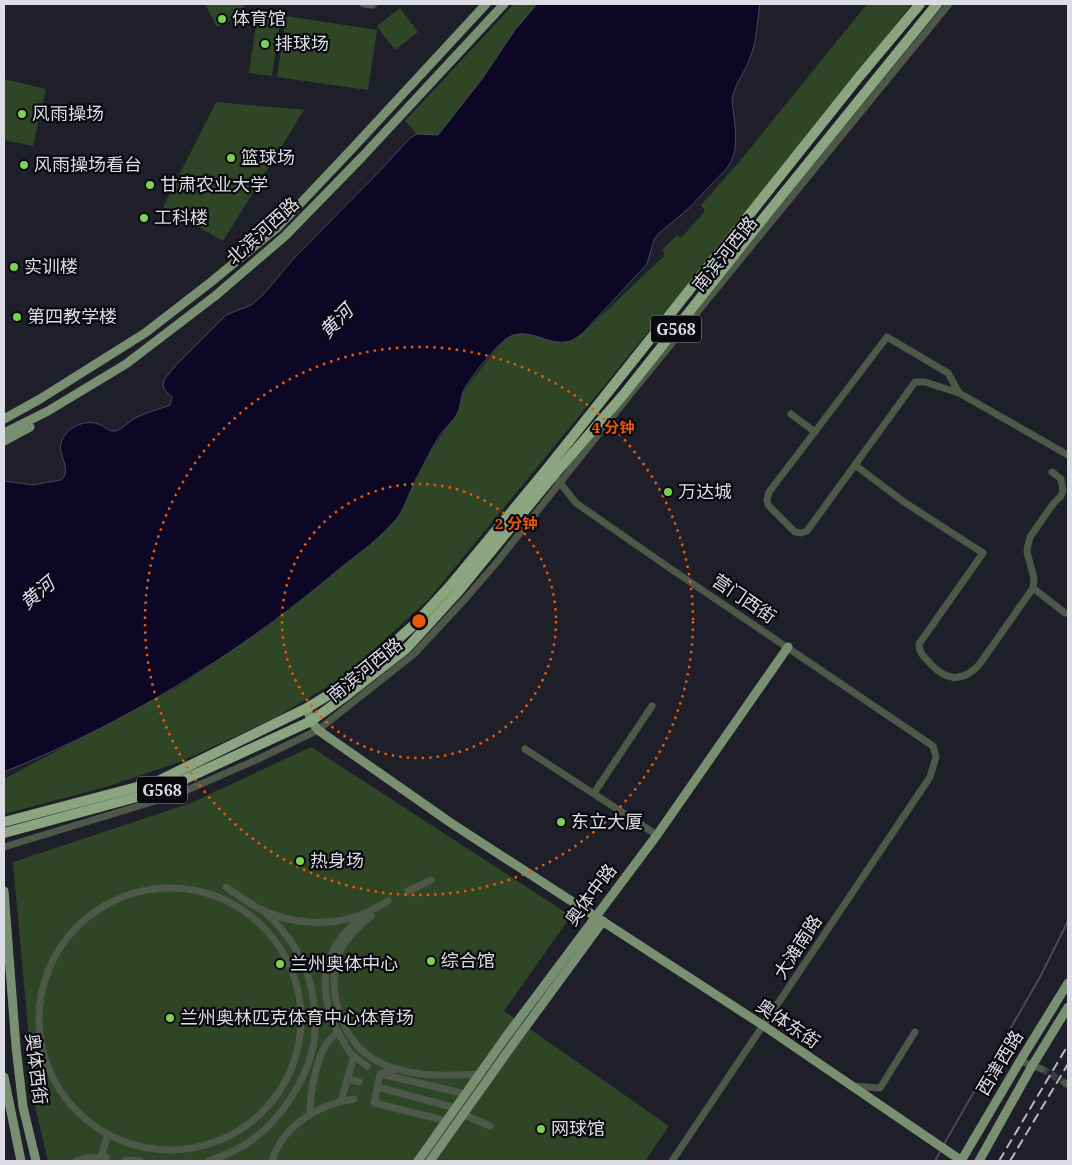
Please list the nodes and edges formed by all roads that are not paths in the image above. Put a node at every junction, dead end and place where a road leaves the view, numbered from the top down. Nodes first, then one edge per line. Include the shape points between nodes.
1 (362, 4) edge
2 (374, 4) edge
3 (486, 4) edge
4 (504, 4) edge
5 (920, 4) edge
6 (937, 4) edge
7 (949, 4) edge
8 (394, 102) junction
9 (404, 112) junction
10 (126, 364) junction
11 (613, 385) junction
12 (959, 393) junction
13 (626, 395) junction
14 (791, 414) dead end
15 (4, 419) edge
16 (815, 432) junction
17 (4, 433) edge
18 (4, 441) edge
19 (1068, 456) edge
20 (855, 465) junction
21 (1052, 472) dead end
22 (553, 476) junction
23 (1033, 588) junction
24 (1067, 613) edge
25 (788, 647) junction
26 (652, 706) dead end
27 (307, 708) junction
28 (311, 721) junction
29 (318, 730) junction
30 (933, 746) joint
31 (525, 749) dead end
32 (594, 793) junction
33 (4, 822) edge
34 (4, 833) edge
35 (657, 835) junction
36 (4, 847) edge
37 (431, 880) dead end
38 (226, 887) dead end
39 (408, 890) dead end
40 (4, 891) edge
41 (388, 901) dead end
42 (262, 910) junction
43 (362, 915) junction
44 (371, 916) dead end
45 (595, 916) junction
46 (603, 921) junction
47 (1068, 983) edge
48 (345, 999) dead end
49 (337, 1004) junction
50 (1068, 1007) edge
51 (764, 1026) junction
52 (915, 1032) dead end
53 (338, 1033) junction
54 (354, 1056) junction
55 (1020, 1061) junction
56 (366, 1066) dead end
57 (1037, 1067) junction
58 (396, 1068) junction
59 (380, 1074) junction
60 (480, 1074) junction
61 (4, 1077) edge
62 (347, 1079) junction
63 (359, 1082) dead end
64 (849, 1086) junction
65 (378, 1087) junction
66 (466, 1094) junction
67 (354, 1099) dead end
68 (341, 1101) junction
69 (460, 1111) junction
70 (310, 1114) junction
71 (447, 1121) junction
72 (490, 1126) dead end
73 (108, 1134) junction
74 (21, 1161) edge
75 (36, 1161) edge
76 (76, 1161) edge
77 (128, 1161) edge
78 (140, 1161) edge
79 (209, 1161) edge
80 (272, 1161) edge
81 (418, 1161) edge
82 (430, 1161) edge
83 (672, 1161) edge
84 (962, 1161) edge
85 (980, 1161) edge

1 - 2 street
3 - 8 main road, 北滨河西路
4 - 9 main road, 北滨河西路
5 - 11 highway, 南滨河西路 / G568
6 - 13 highway, 南滨河西路 / G568 via 764,217
7 - 13 street, 南滨河西路
8 - 9 main road
8 - 15 main road, 北滨河西路 via 278,227 211,282 144,333
9 - 10 main road, 北滨河西路 via 285,236 215,296
10 - 17 main road, 北滨河西路 via 48,411
10 - 18 main road via 69,405
11 - 13 street
11 - 22 highway, 南滨河西路 / G568
12 - 16 street via 948,373 887,337
12 - 19 street
12 - 20 street via 915,382
13 - 22 highway, 南滨河西路 / G568
14 - 16 street
16 - 20 street via 767,499 768,506 795,532 807,531
20 - 23 street via 904,502 983,553 920,640 920,651 935,670 953,678 972,672
21 - 23 street via 1061,479 1062,490 1061,496 1030,537 1027,552 1033,569
22 - 25 street, 营门西街 via 576,503
22 - 27 highway, 南滨河西路 / G568 via 416,623 335,691
22 - 28 highway, 南滨河西路 / G568 via 457,593 407,648
22 - 29 street, 南滨河西路 via 497,562 427,640 414,654
23 - 24 street
25 - 30 street, 营门西街
25 - 35 main road, 奥体中路
26 - 32 street
27 - 28 main road
27 - 33 highway, 南滨河西路 / G568 via 156,782
28 - 29 main road, 奥体东街
28 - 34 highway, 南滨河西路 / G568 via 159,791
29 - 36 street, 南滨河西路 via 178,794
29 - 45 main road, 奥体东街
30 - 51 street, 大滩南路 via 936,757 930,777
31 - 32 street
32 - 35 street
35 - 45 main road, 奥体中路
37 - 39 street
38 - 42 street
40 - 75 main road, 奥体西街 via 23,1107
41 - 43 street
42 - 43 street via 303,922
42 - 79 street via 282,928 309,979 315,1006 311,1055 297,1087 273,1122 233,1152
43 - 53 street via 332,952 326,971 325,991
44 - 49 street via 352,933 340,953 334,976
45 - 46 main road, 奥体东街
45 - 60 main road, 奥体中路
46 - 51 main road, 奥体东街
46 - 69 main road, 奥体中路
47 - 55 main road, 西津西路
48 - 49 street
49 - 58 street via 346,1029 358,1048 376,1061
50 - 57 main road, 西津西路
51 - 64 main road, 奥体东街
51 - 83 street, 大滩南路
52 - 64 street via 880,1088
53 - 54 street
53 - 70 street via 328,1041 322,1053 310,1095
54 - 56 street
54 - 62 street
55 - 57 street
55 - 84 main road, 西津西路
57 - 85 main road, 西津西路
58 - 59 street
58 - 60 street via 447,1076
59 - 65 street
59 - 66 street
60 - 66 main road, 奥体中路
61 - 74 main road, 奥体西街
62 - 63 street
62 - 68 street
64 - 84 main road, 奥体东街
65 - 69 street
65 - 71 street via 374,1103
66 - 69 main road, 奥体中路
67 - 68 street
68 - 70 street
69 - 71 main road, 奥体中路
69 - 72 street
69 - 82 main road, 奥体中路
70 - 80 street via 287,1134
71 - 81 main road, 奥体中路
73 - 73 street via 88,1121 66,1099 50,1072 42,1044 40,1012 45,982 56,956 94,911 150,888 178,888 233,904 264,926 284,951 295,979 301,1014 298,1044 288,1075 268,1108 246,1126 219,1141 183,1150 154,1150 126,1143
73 - 76 street via 104,1157
77 - 78 street

